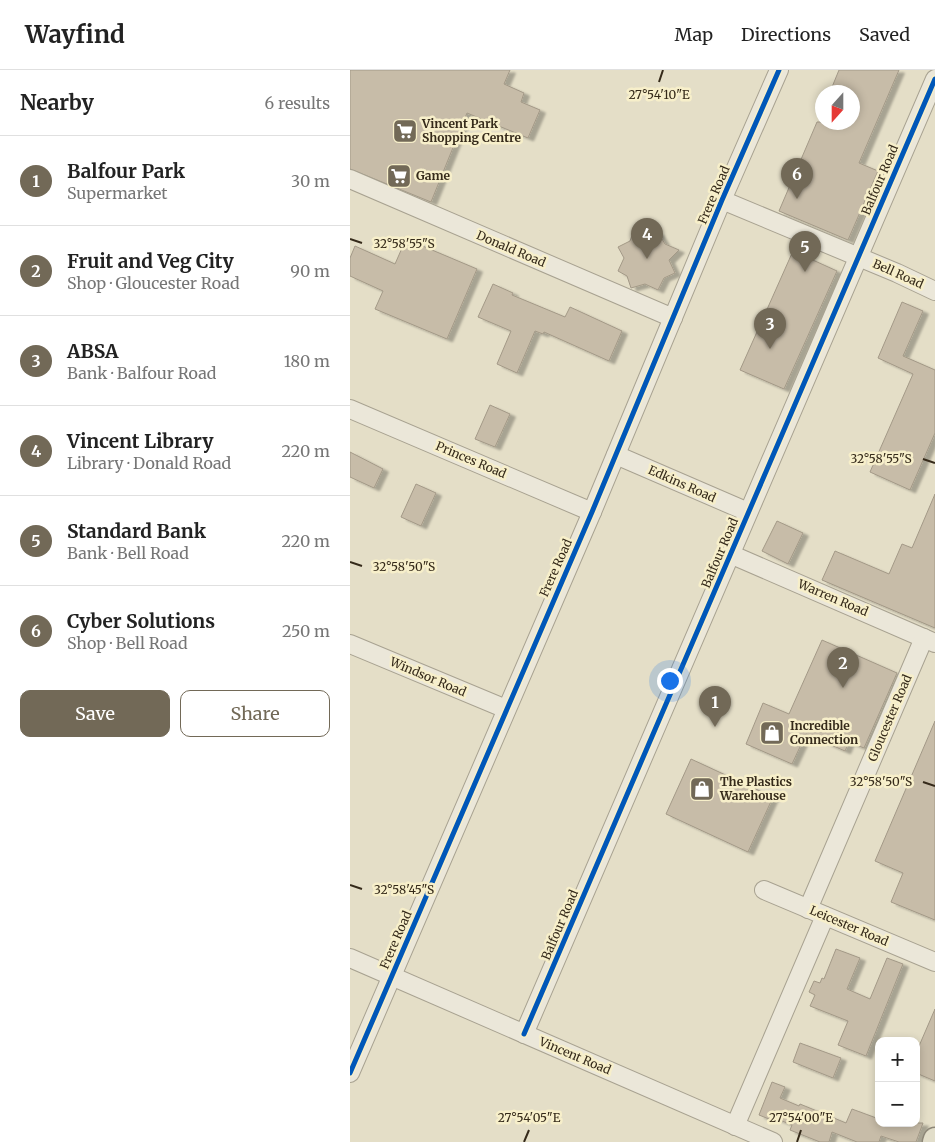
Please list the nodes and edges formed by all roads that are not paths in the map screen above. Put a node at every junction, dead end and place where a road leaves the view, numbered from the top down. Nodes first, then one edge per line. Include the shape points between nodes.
1 (778, 70) edge
2 (935, 79) edge
3 (350, 179) edge
4 (722, 200) junction
5 (858, 257) junction
6 (935, 291) edge
7 (673, 318) junction
8 (350, 409) edge
9 (616, 455) junction
10 (592, 512) junction
11 (748, 512) junction
12 (730, 554) junction
13 (930, 641) edge
14 (350, 644) edge
15 (506, 709) junction
16 (764, 890) dead end
17 (808, 909) junction
18 (825, 916) junction
19 (350, 958) edge
20 (935, 962) edge
21 (392, 976) junction
22 (524, 1034) junction
23 (350, 1073) edge
24 (735, 1126) junction
25 (773, 1142) edge

1 - 4 street, Frere Road
2 - 5 street, Balfour Road
3 - 7 street, Donald Road
4 - 5 street, Bell Road
4 - 7 street, Frere Road
5 - 6 street, Bell Road
5 - 11 street, Balfour Road
7 - 9 street, Frere Road
8 - 10 street, Princes Road
9 - 10 street, Frere Road
9 - 11 street, Edkins Road
10 - 15 street, Frere Road
11 - 12 street, Balfour Road
12 - 13 street, Warren Road
12 - 22 street, Balfour Road
13 - 17 street, Gloucester Road
14 - 15 street, Windsor Road
15 - 21 street, Frere Road
16 - 17 street, Leicester Road
17 - 18 street, Leicester Road
18 - 20 street, Leicester Road
18 - 24 street
19 - 21 street, Vincent Road
21 - 22 street, Vincent Road
21 - 23 street, Frere Road
22 - 24 street, Vincent Road
24 - 25 street, Vincent Road

